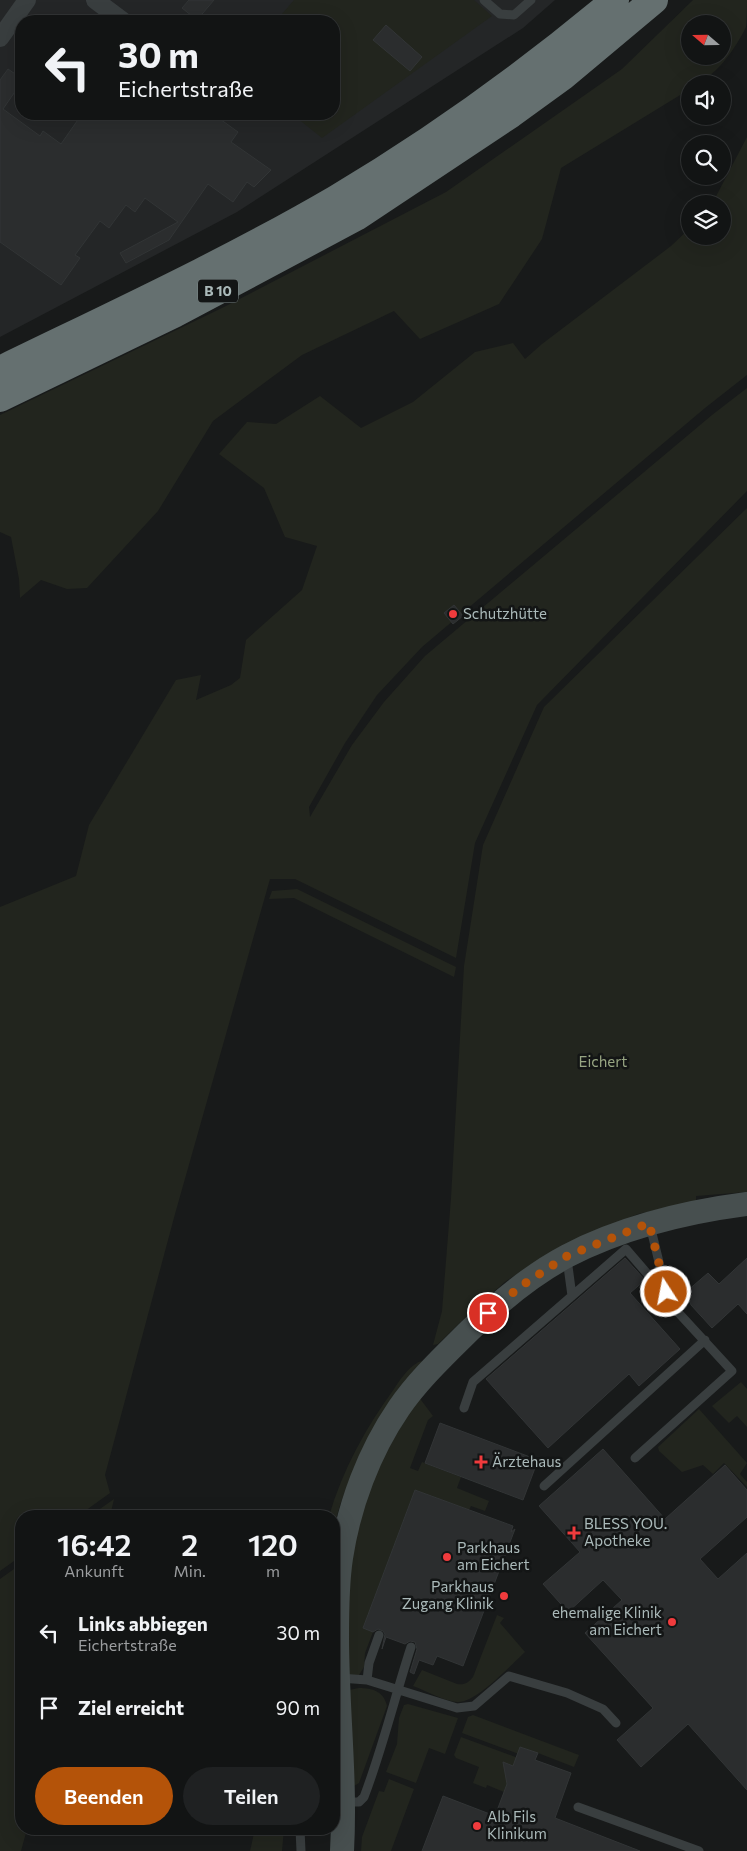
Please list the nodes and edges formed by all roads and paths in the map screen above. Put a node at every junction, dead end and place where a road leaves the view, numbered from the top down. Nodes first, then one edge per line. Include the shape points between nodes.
1 (27, 0) edge
2 (94, 0) edge
3 (484, 0) edge
4 (531, 0) edge
5 (615, 0) edge
6 (654, 0) edge
7 (16, 15) edge
8 (115, 15) edge
9 (15, 17) edge
10 (0, 38) edge
11 (0, 370) edge
12 (0, 398) edge
13 (747, 1204) edge
14 (649, 1223) junction
15 (567, 1256) junction
16 (666, 1292) junction
17 (572, 1296) junction
18 (705, 1340) junction
19 (464, 1408) dead end
20 (635, 1458) dead end
21 (544, 1486) dead end
22 (340, 1558) edge
23 (380, 1635) dead end
24 (411, 1647) dead end
25 (340, 1678) edge
26 (367, 1680) junction
27 (396, 1690) junction
28 (616, 1723) dead end
29 (340, 1747) edge
30 (344, 1802) junction
31 (578, 1807) dead end
32 (300, 1835) edge
33 (301, 1851) edge
34 (342, 1851) edge
35 (698, 1851) edge

1 - 7 street
2 - 8 street
3 - 4 lane via 500,14 514,15
5 - 11 highway, B 10 via 492,96 337,199 178,283
6 - 12 highway, B 10 via 562,77 356,217 174,314
9 - 10 street
13 - 14 street
14 - 15 street
14 - 16 lane
15 - 17 lane
15 - 22 street via 521,1286 488,1313 415,1387 384,1431 359,1487
16 - 17 lane via 626,1249
16 - 18 lane via 675,1309
17 - 19 lane via 473,1382
18 - 20 lane via 732,1371
18 - 21 lane
23 - 26 lane via 369,1663
24 - 27 lane
25 - 26 lane
26 - 27 lane
27 - 28 lane via 467,1708 474,1706 509,1676 603,1709
27 - 30 lane via 393,1714 364,1796 359,1802
29 - 30 street
30 - 34 street
31 - 35 lane
32 - 33 lane

